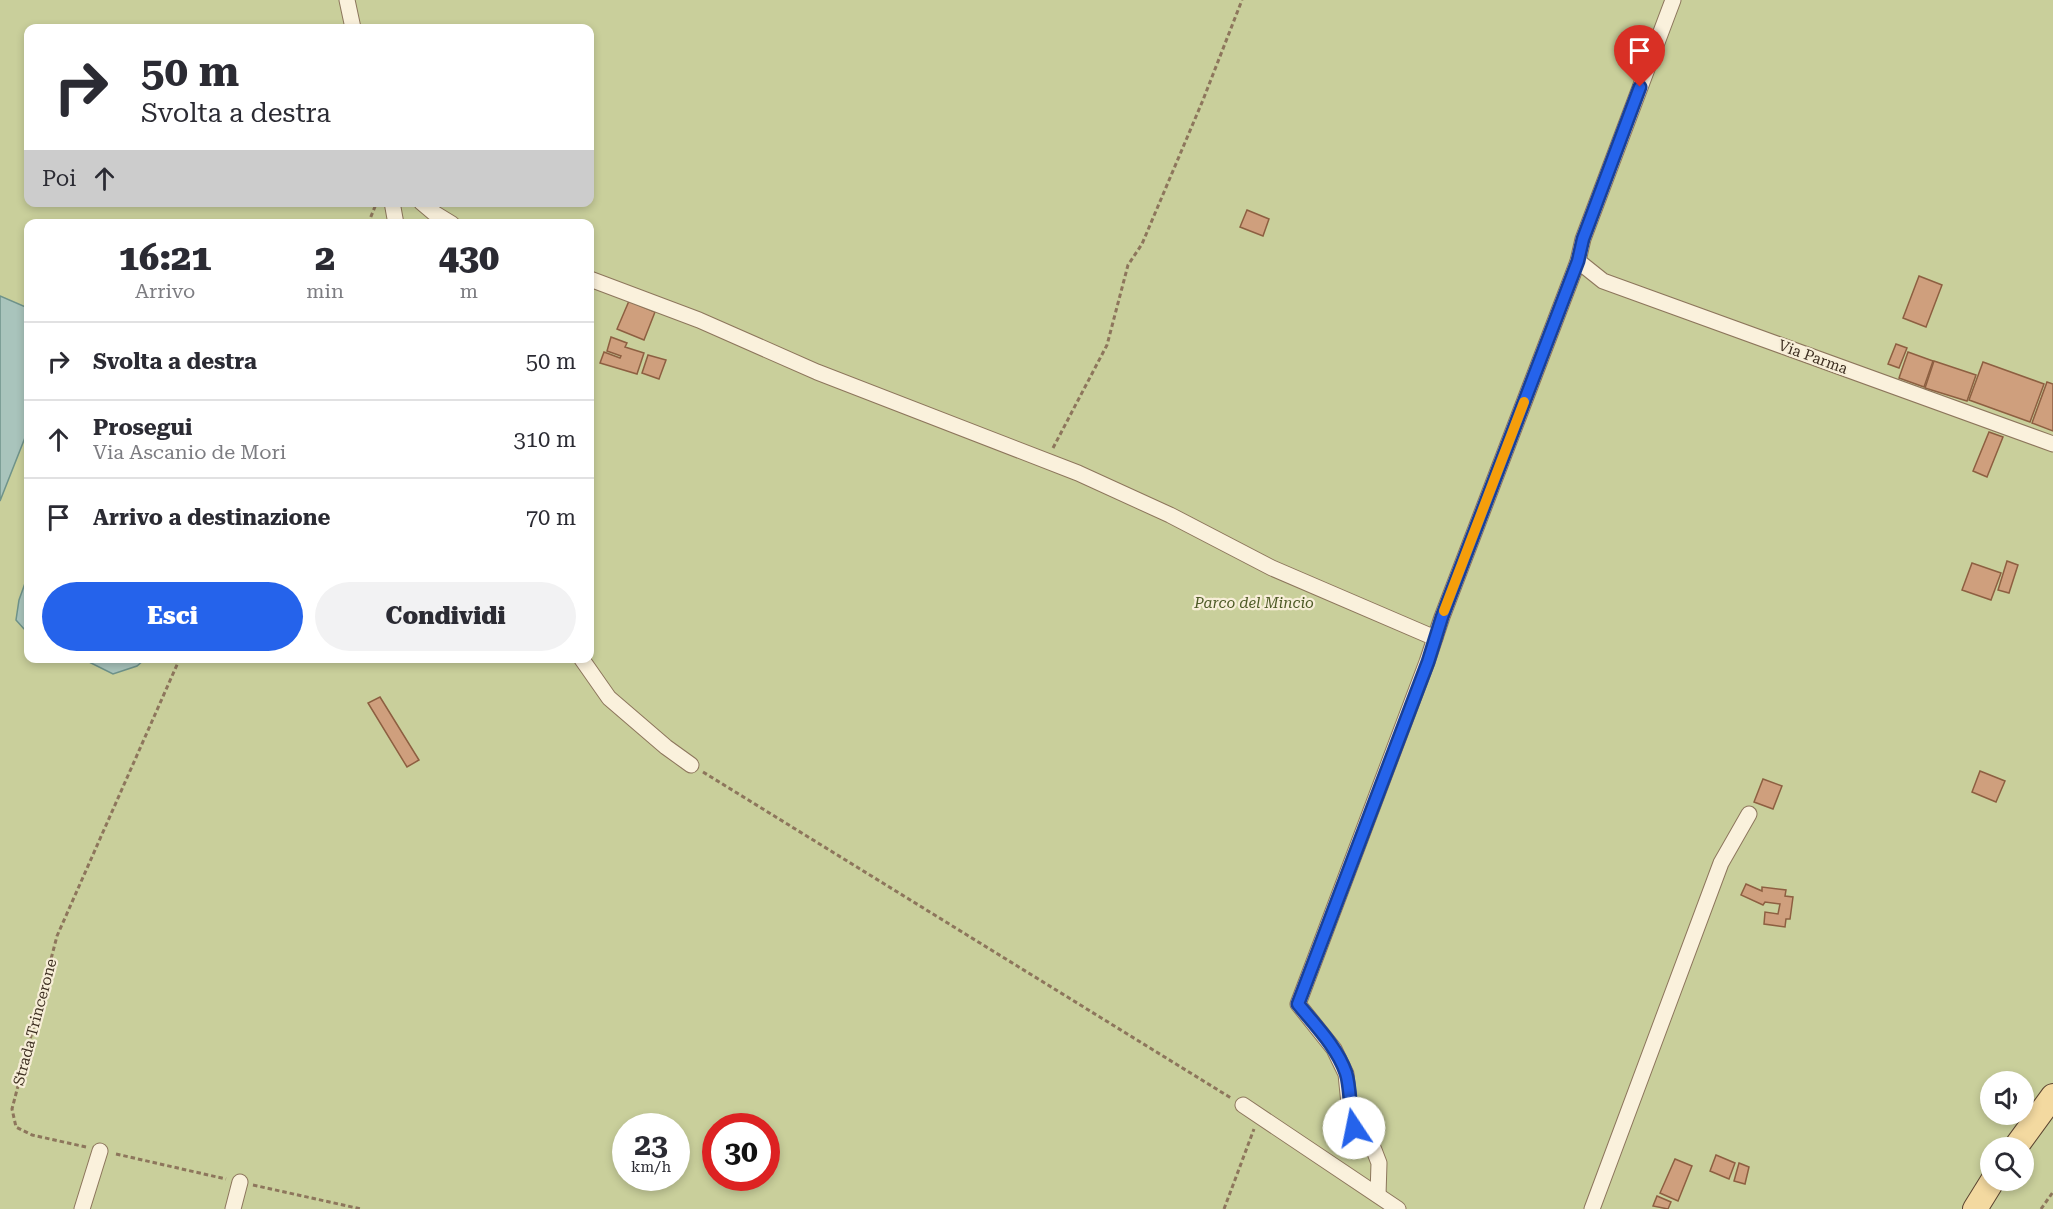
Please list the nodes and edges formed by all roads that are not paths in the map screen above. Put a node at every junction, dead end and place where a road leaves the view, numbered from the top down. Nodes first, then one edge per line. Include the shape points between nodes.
1 (347, 0) edge
2 (1672, 0) edge
3 (352, 24) edge
4 (427, 207) edge
5 (444, 219) edge
6 (1578, 261) junction
7 (594, 281) edge
8 (2053, 444) edge
9 (1435, 638) junction
10 (584, 663) edge
11 (691, 765) road end
12 (1749, 814) dead end
13 (2053, 1096) edge
14 (1243, 1105) road end
15 (2023, 1137) edge
16 (100, 1151) road end
17 (240, 1182) road end
18 (1986, 1191) edge
19 (1378, 1195) junction
20 (82, 1209) edge
21 (233, 1209) edge
22 (1398, 1209) edge
23 (1592, 1209) edge
24 (1975, 1209) edge

1 - 3 street
2 - 6 street
4 - 5 street
6 - 8 street, Via Parma via 1603,281
6 - 9 street
7 - 9 street via 1047,461 1170,515 1272,568
9 - 19 street via 1298,1004 1334,1049 1346,1074 1354,1128 1374,1150 1379,1163
10 - 11 street via 609,698
12 - 23 street via 1721,863
13 - 15 main road
14 - 19 street
16 - 20 street
17 - 21 street
18 - 24 main road
19 - 22 street

